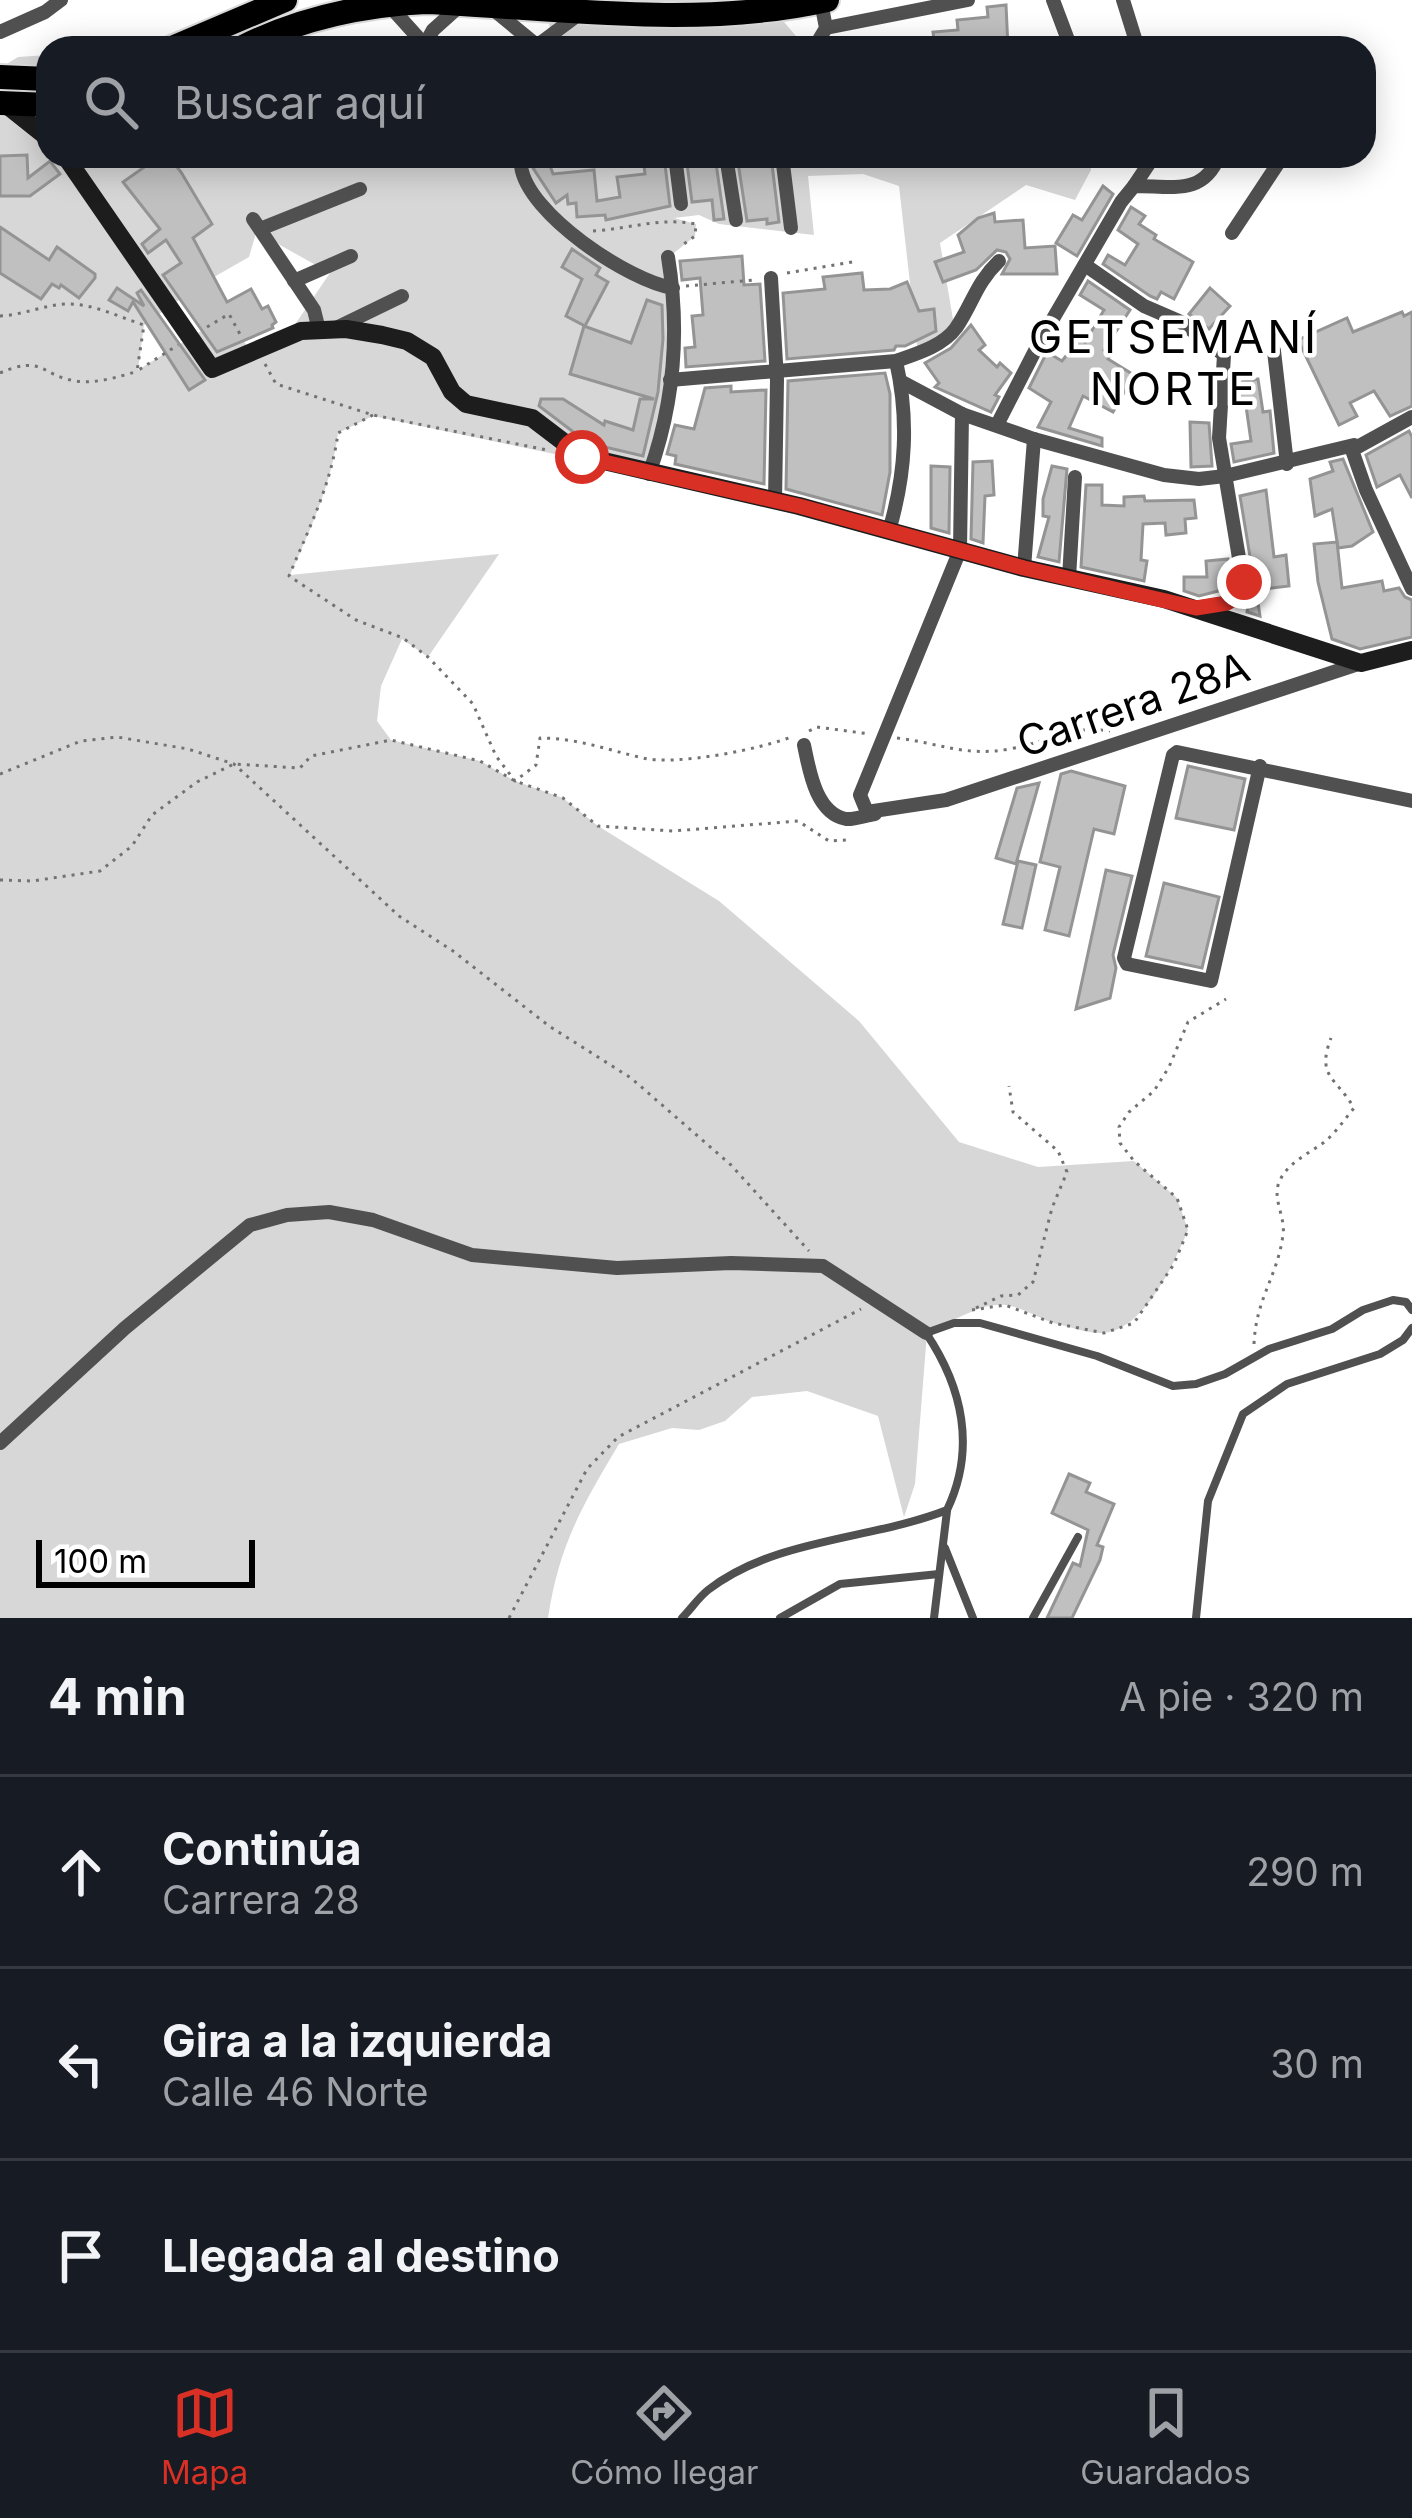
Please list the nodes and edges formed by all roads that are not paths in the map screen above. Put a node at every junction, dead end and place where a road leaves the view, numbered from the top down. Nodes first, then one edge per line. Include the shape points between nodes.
1 (61, 0) edge
2 (286, 0) edge
3 (968, 0) edge
4 (1053, 0) edge
5 (1123, 0) edge
6 (824, 1) edge
7 (388, 3) junction
8 (475, 4) junction
9 (587, 10) junction
10 (826, 28) junction
11 (0, 32) edge
12 (200, 36) edge
13 (269, 36) edge
14 (415, 36) edge
15 (435, 36) edge
16 (525, 36) edge
17 (553, 36) edge
18 (821, 36) edge
19 (1066, 36) edge
20 (1134, 36) edge
21 (0, 77) edge
22 (36, 78) edge
23 (2, 103) edge
24 (36, 104) edge
25 (36, 130) edge
26 (73, 168) edge
27 (521, 168) edge
28 (676, 168) edge
29 (728, 168) edge
30 (784, 168) edge
31 (1146, 168) edge
32 (1214, 168) edge
33 (1274, 168) edge
34 (1134, 186) junction
35 (360, 188) dead end
36 (681, 204) dead end
37 (736, 220) dead end
38 (791, 228) dead end
39 (1232, 233) dead end
40 (351, 256) dead end
41 (668, 257) road end
42 (999, 261) dead end
43 (1085, 265) junction
44 (770, 278) dead end
45 (294, 280) junction
46 (673, 288) junction
47 (402, 296) dead end
48 (325, 330) junction
49 (1274, 351) dead end
50 (896, 361) junction
51 (776, 371) junction
52 (670, 380) junction
53 (900, 381) junction
54 (962, 414) junction
55 (1412, 417) edge
56 (998, 425) junction
57 (1034, 439) junction
58 (1354, 450) junction
59 (1287, 464) junction
60 (650, 474) junction
61 (1225, 476) junction
62 (1075, 477) dead end
63 (775, 501) junction
64 (889, 531) junction
65 (960, 550) junction
66 (1024, 568) junction
67 (1069, 578) junction
68 (1412, 589) edge
69 (1196, 608) junction
70 (1412, 650) edge
71 (1361, 663) junction
72 (804, 745) dead end
73 (1260, 766) junction
74 (1412, 801) edge
75 (875, 814) junction
76 (1412, 1310) edge
77 (1412, 1328) edge
78 (926, 1333) junction
79 (0, 1443) edge
80 (947, 1510) junction
81 (1078, 1537) dead end
82 (944, 1547) junction
83 (939, 1574) junction
84 (682, 1618) edge
85 (780, 1618) edge
86 (934, 1618) edge
87 (973, 1618) edge
88 (1033, 1618) edge
89 (1196, 1618) edge

1 - 11 street
2 - 12 highway
3 - 10 street
4 - 19 street
5 - 20 street
6 - 9 highway via 757,12
6 - 10 street
7 - 8 highway
7 - 13 highway
7 - 14 street
8 - 9 highway
8 - 15 street
8 - 16 street
9 - 17 street
10 - 18 street
21 - 22 highway
23 - 24 highway
23 - 25 street
26 - 48 street via 212,369 301,331
27 - 46 street via 538,205 563,228 649,284
28 - 36 street
29 - 37 street
30 - 38 street
31 - 34 street
32 - 34 street via 1201,183
33 - 39 street
34 - 43 street
35 - 45 street via 256,224
40 - 45 street
41 - 46 street
42 - 50 street via 955,331
43 - 56 street
43 - 61 street via 1224,355 1218,404
44 - 51 street
45 - 48 street
46 - 52 street
47 - 48 street
48 - 60 street via 407,341 433,357 466,404 532,418 582,457
49 - 59 street
50 - 51 street
50 - 53 street
51 - 52 street
51 - 63 street
52 - 60 street
53 - 54 street
53 - 64 street via 904,457
54 - 56 street
54 - 65 street
55 - 58 street
56 - 57 street
57 - 61 street via 1164,475
57 - 66 street
58 - 59 street
58 - 68 street
59 - 61 street
60 - 63 street
61 - 69 street via 1244,582 1227,603
62 - 67 street
63 - 64 street
64 - 65 street
65 - 66 street
65 - 75 street via 860,795
66 - 67 street
67 - 69 street
69 - 71 street
70 - 71 street
71 - 75 street, Carrera 28A via 1031,774
72 - 75 street via 812,782 829,809 846,818
73 - 73 street via 1173,755 1126,964 1213,979
73 - 74 street
76 - 78 lane via 1406,1302 1378,1304 1196,1384 1173,1386 980,1323
77 - 89 lane via 1380,1354 1287,1384 1243,1414 1208,1501
78 - 79 street via 823,1266 617,1268 472,1255 373,1220 287,1215 250,1225
78 - 80 lane via 946,1361 959,1405 962,1478
80 - 82 lane
80 - 84 lane via 746,1569 707,1591
81 - 88 lane
82 - 83 lane
82 - 87 lane
83 - 85 lane via 840,1584
83 - 86 lane

